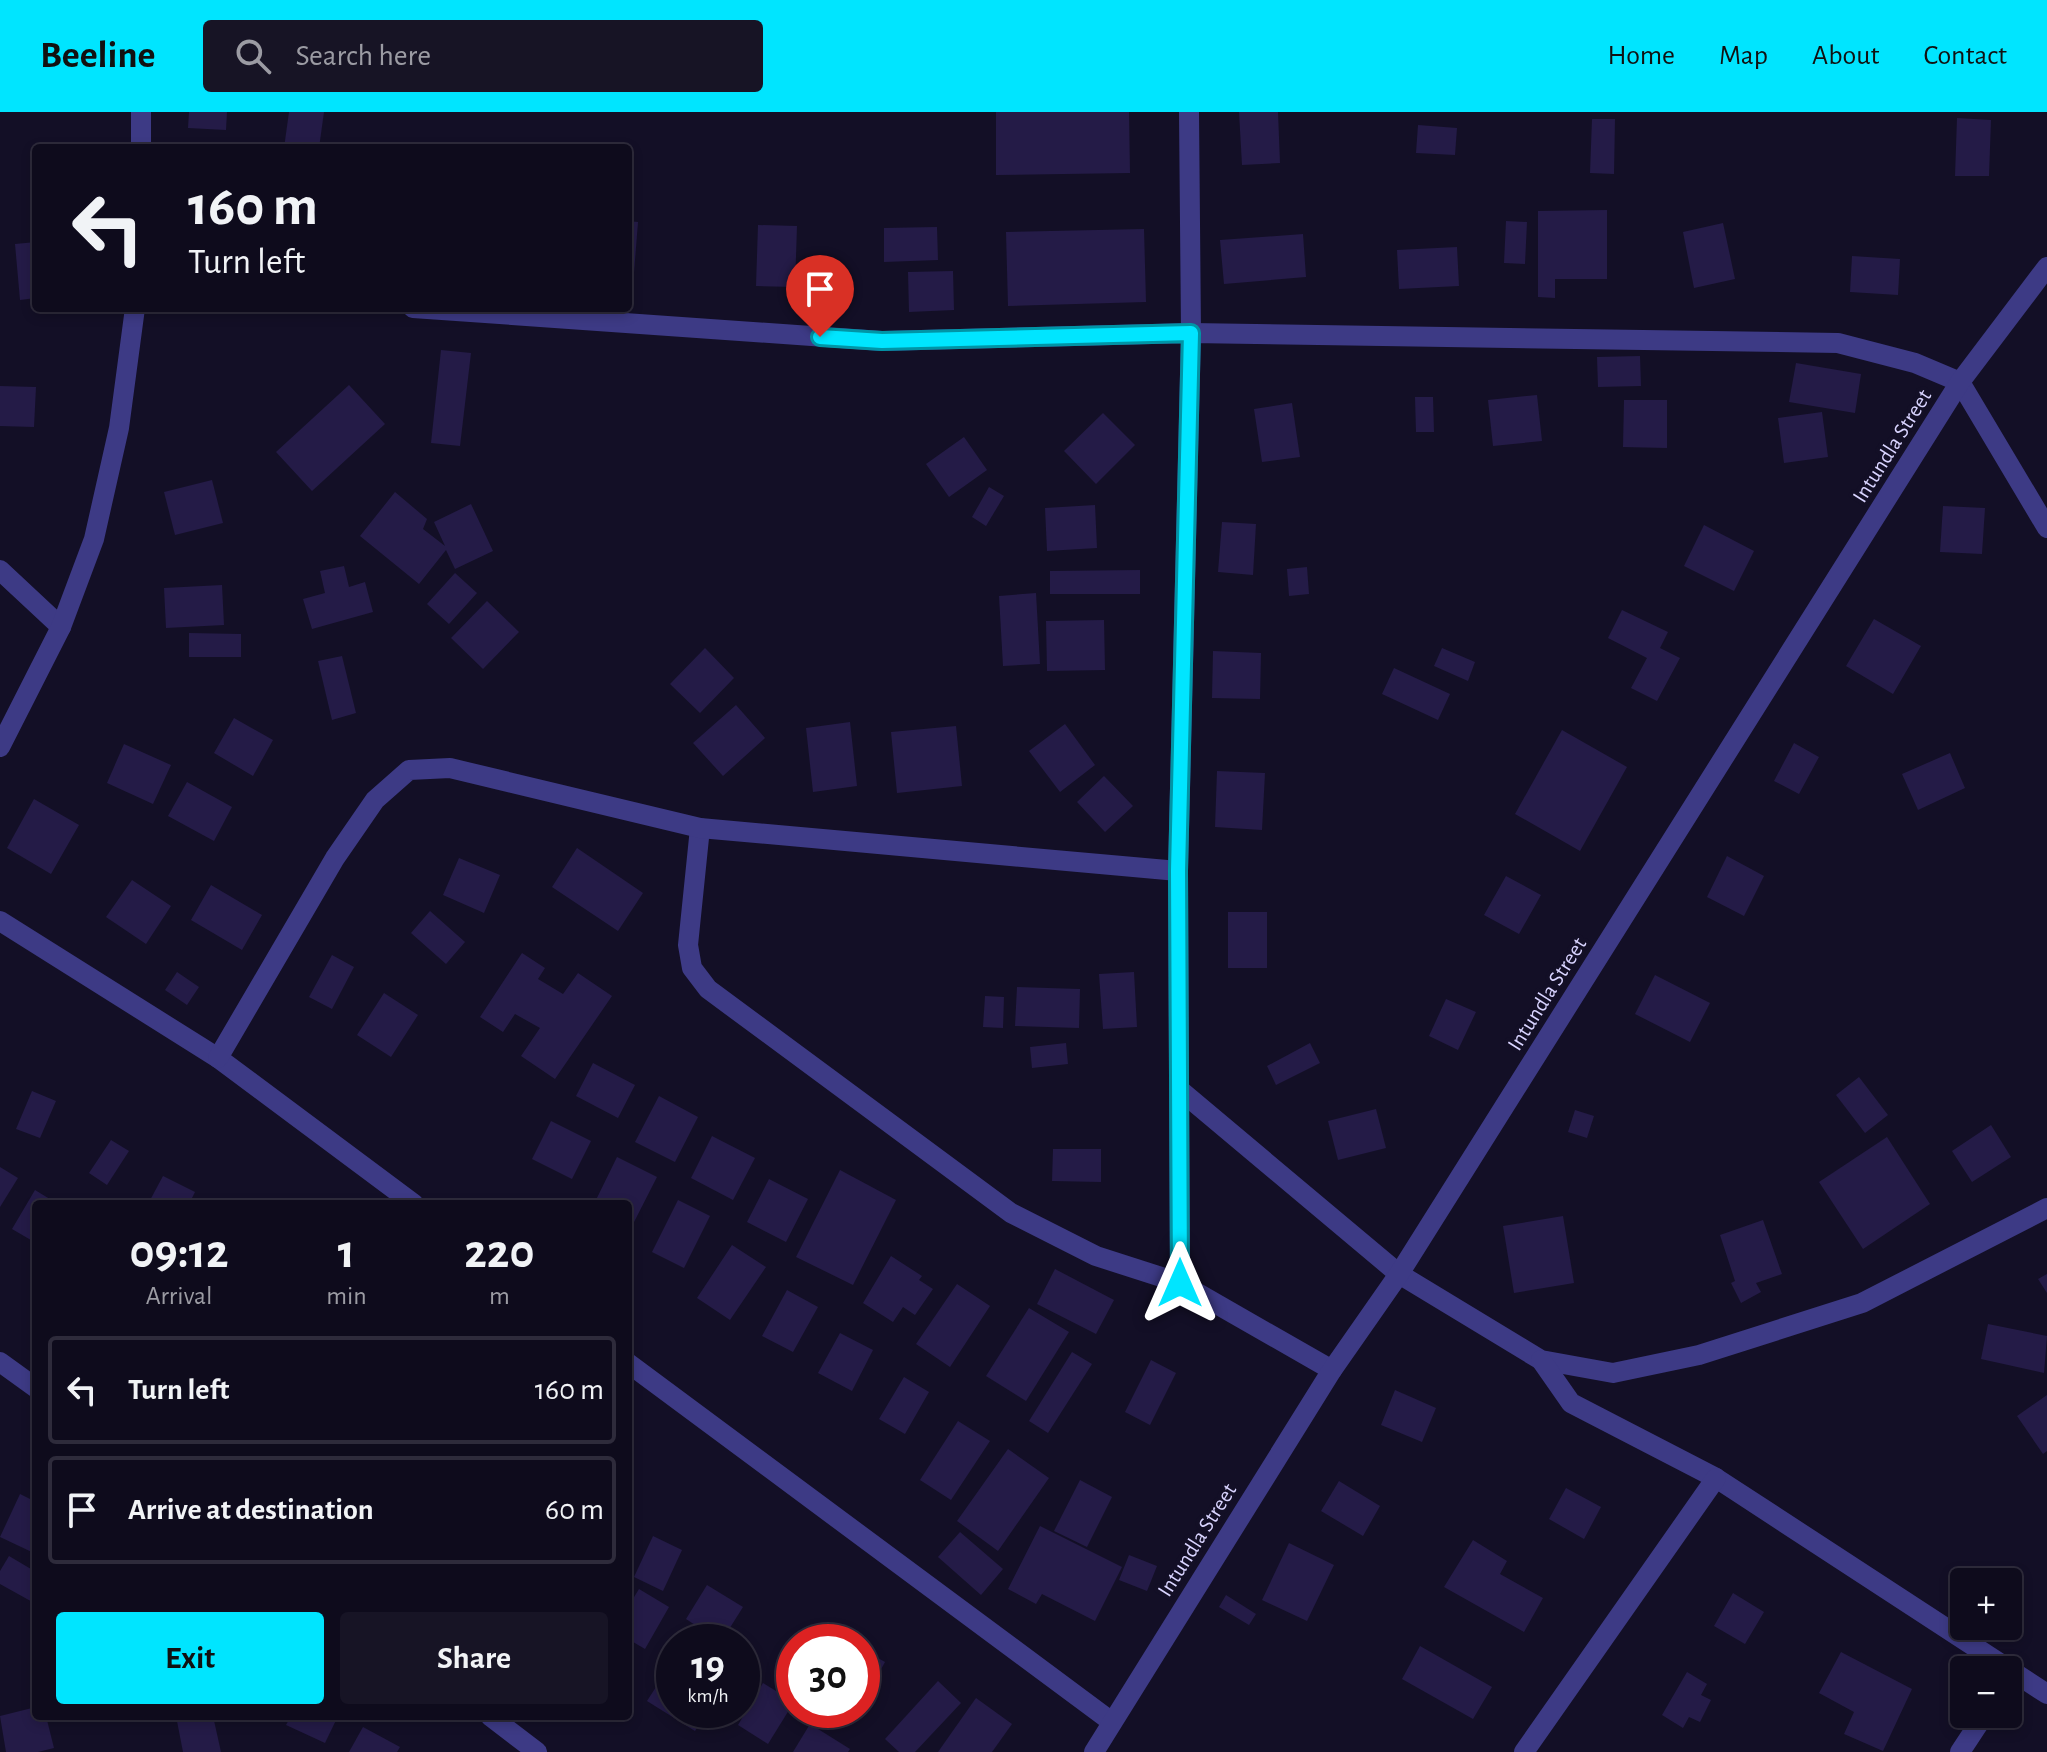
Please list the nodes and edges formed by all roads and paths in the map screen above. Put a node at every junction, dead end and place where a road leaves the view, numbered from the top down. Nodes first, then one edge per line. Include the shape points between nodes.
1 (141, 112) edge
2 (1189, 112) edge
3 (141, 144) edge
4 (2047, 267) edge
5 (134, 312) edge
6 (470, 312) edge
7 (1191, 333) junction
8 (1960, 382) junction
9 (2047, 528) edge
10 (0, 570) edge
11 (61, 627) junction
12 (0, 747) edge
13 (700, 828) junction
14 (1178, 871) junction
15 (0, 921) edge
16 (218, 1058) junction
17 (1181, 1091) junction
18 (409, 1200) edge
19 (2047, 1208) edge
20 (1399, 1274) junction
21 (1180, 1283) junction
22 (1541, 1360) junction
23 (0, 1362) edge
24 (632, 1366) edge
25 (1332, 1370) junction
26 (32, 1385) edge
27 (1716, 1478) junction
28 (1983, 1656) edge
29 (2022, 1681) edge
30 (2047, 1694) edge
31 (495, 1720) edge
32 (1112, 1722) junction
33 (1976, 1728) edge
34 (537, 1752) edge
35 (1094, 1752) edge
36 (1524, 1752) edge
37 (1960, 1752) edge

1 - 3 street
2 - 7 street
4 - 8 street, Intundla Street
5 - 11 street via 119,428 94,539
6 - 7 street via 882,341
7 - 8 street via 1838,343 1915,363
7 - 14 street
8 - 9 street
8 - 20 street, Intundla Street
10 - 11 street
11 - 12 street
13 - 14 street
13 - 16 street via 450,768 409,770 375,800 335,858
13 - 21 street via 688,945 692,968 708,989 1011,1213 1096,1256
14 - 17 street
15 - 16 street
16 - 18 street
17 - 20 street
17 - 21 street
19 - 22 street via 1862,1303 1699,1355 1613,1373
20 - 22 street
20 - 25 street, Intundla Street
21 - 25 street
22 - 27 street via 1571,1403
23 - 26 street
24 - 32 street
25 - 32 street, Intundla Street
27 - 28 street
27 - 36 street
29 - 30 street
31 - 34 street
32 - 35 street, Intundla Street
33 - 37 street

